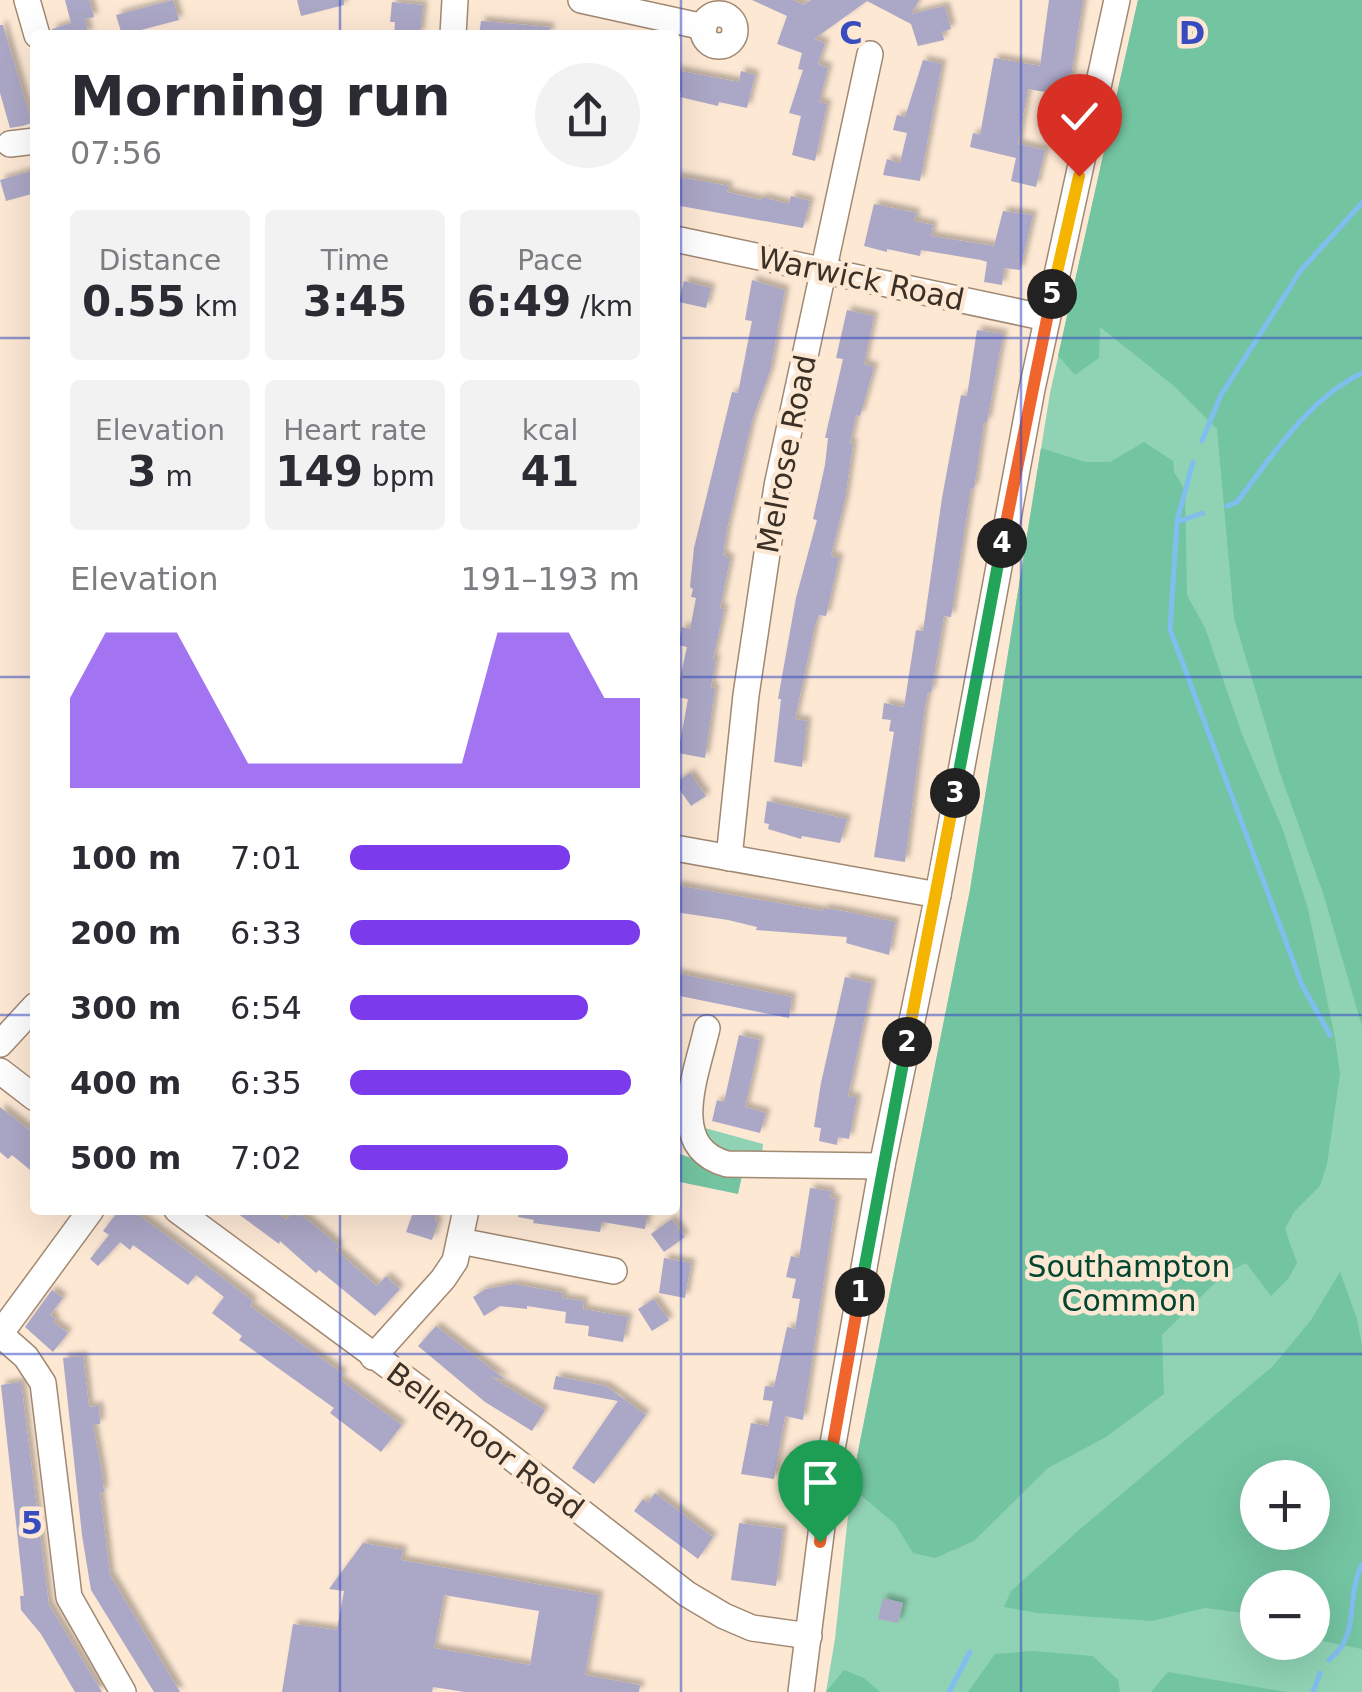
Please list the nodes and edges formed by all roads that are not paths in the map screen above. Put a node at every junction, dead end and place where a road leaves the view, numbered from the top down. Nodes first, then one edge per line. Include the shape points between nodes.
1 (27, 0) edge
2 (455, 0) edge
3 (581, 0) edge
4 (1117, 0) edge
5 (704, 27) dead end
6 (36, 30) edge
7 (453, 30) edge
8 (870, 54) dead end
9 (680, 241) edge
10 (822, 272) junction
11 (1047, 318) junction
12 (680, 849) edge
13 (729, 858) junction
14 (938, 895) junction
15 (30, 1011) edge
16 (698, 1040) dead end
17 (0, 1044) edge
18 (0, 1071) edge
19 (30, 1094) edge
20 (882, 1166) junction
21 (86, 1215) edge
22 (184, 1215) edge
23 (465, 1215) edge
24 (460, 1241) junction
25 (614, 1271) dead end
26 (0, 1334) edge
27 (372, 1357) junction
28 (809, 1636) junction
29 (123, 1692) edge
30 (801, 1692) edge

1 - 6 street
2 - 7 street
3 - 5 street
4 - 11 street
8 - 10 street, Melrose Road
9 - 10 street, Warwick Road
10 - 11 street, Warwick Road
10 - 13 street, Melrose Road via 777,486
11 - 14 street
12 - 13 street
13 - 14 street
14 - 20 street
15 - 17 street
16 - 20 street via 688,1124 696,1146 715,1161
18 - 19 street
20 - 28 street via 831,1455
21 - 26 street
22 - 27 street, Bellemoor Road
23 - 24 street
24 - 25 street
24 - 27 street via 442,1280
26 - 29 street via 43,1383 69,1597
27 - 28 street, Bellemoor Road via 699,1602 752,1628
28 - 30 street

